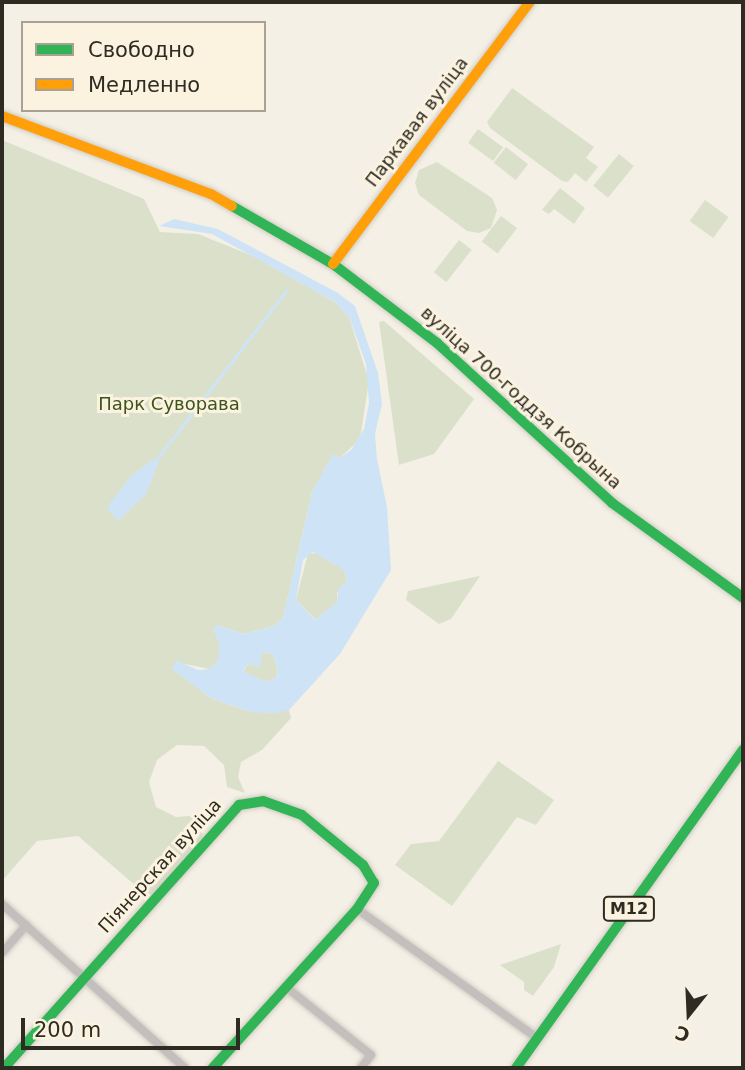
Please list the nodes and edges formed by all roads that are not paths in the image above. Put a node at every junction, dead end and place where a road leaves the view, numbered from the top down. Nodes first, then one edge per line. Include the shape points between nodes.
1 (530, 2) edge
2 (2, 116) edge
3 (333, 264) junction
4 (743, 598) edge
5 (743, 750) edge
6 (2, 904) edge
7 (357, 909) junction
8 (26, 925) junction
9 (2, 953) edge
10 (85, 976) junction
11 (286, 987) junction
12 (537, 1038) junction
13 (4, 1068) edge
14 (185, 1068) edge
15 (212, 1068) edge
16 (361, 1068) edge
17 (516, 1068) edge

1 - 3 street, Паркавая вуліца
2 - 3 street, вуліца 700-годдзя Кобрына via 211,194
3 - 4 street, вуліца 700-годдзя Кобрына via 437,343 612,503
5 - 12 street, М12
6 - 8 street
7 - 10 street, Піянерская вуліца via 374,883 363,865 302,815 263,801 244,801
7 - 11 street
7 - 12 street
8 - 9 street
8 - 10 street
10 - 13 street, Піянерская вуліца
10 - 14 street
11 - 15 street
11 - 16 street via 372,1055
12 - 17 street, М12

